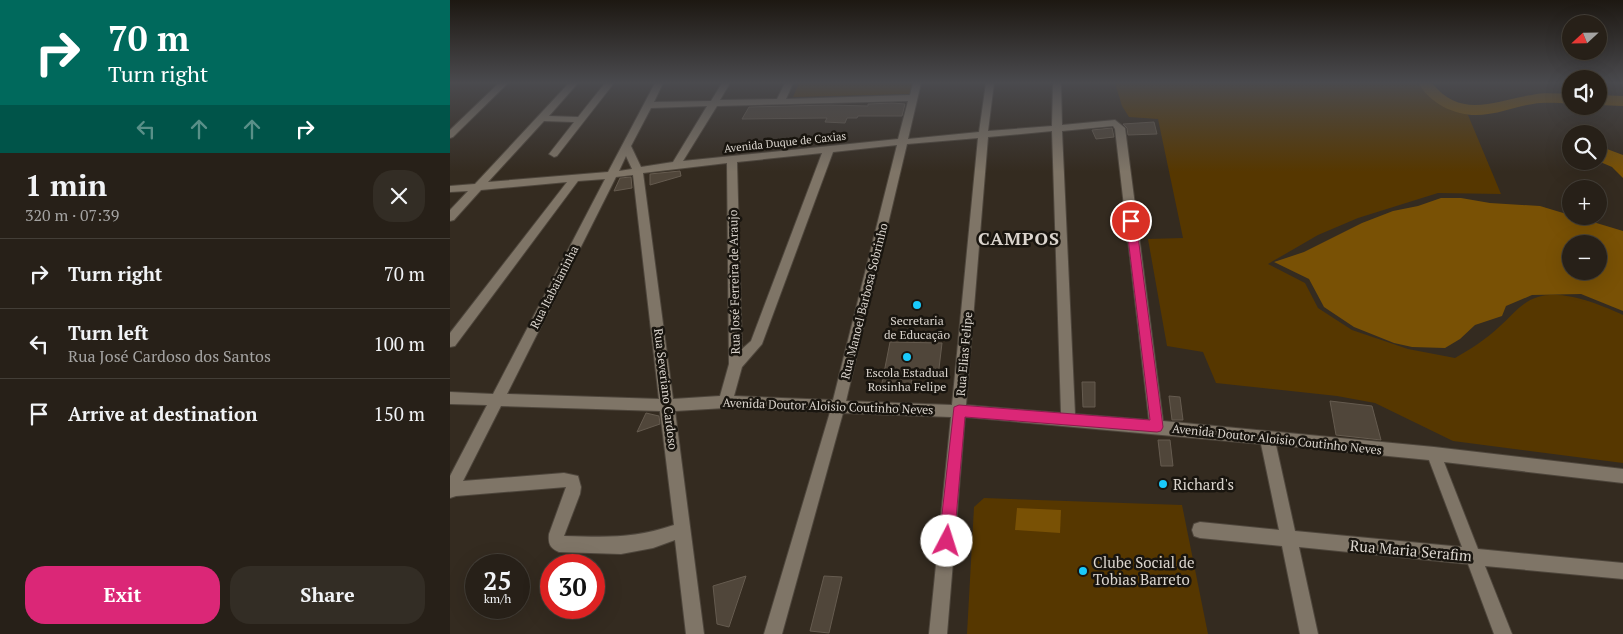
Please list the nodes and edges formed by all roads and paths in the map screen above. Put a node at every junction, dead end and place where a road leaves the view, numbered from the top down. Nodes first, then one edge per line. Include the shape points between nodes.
1 (473, 113) edge
2 (546, 113) edge
3 (587, 113) edge
4 (644, 113) edge
5 (708, 113) edge
6 (910, 113) edge
7 (986, 113) edge
8 (1057, 113) edge
9 (541, 118) junction
10 (581, 120) junction
11 (1057, 128) junction
12 (450, 135) edge
13 (983, 135) junction
14 (902, 142) junction
15 (626, 146) junction
16 (828, 151) junction
17 (554, 154) dead end
18 (732, 160) junction
19 (676, 165) junction
20 (638, 171) junction
21 (611, 175) junction
22 (576, 177) junction
23 (479, 186) junction
24 (450, 190) edge
25 (450, 217) edge
26 (450, 342) edge
27 (736, 364) junction
28 (450, 398) edge
29 (496, 399) junction
30 (725, 402) junction
31 (668, 405) junction
32 (838, 407) junction
33 (959, 411) junction
34 (1068, 418) junction
35 (1157, 427) junction
36 (1267, 438) junction
37 (1434, 454) junction
38 (1623, 476) edge
39 (451, 490) edge
40 (683, 529) junction
41 (1200, 530) dead end
42 (1288, 539) junction
43 (1473, 556) junction
44 (1623, 571) edge
45 (695, 634) edge
46 (773, 634) edge
47 (938, 634) edge
48 (1309, 634) edge
49 (1504, 634) edge

1 - 12 street
2 - 9 street
3 - 10 street
4 - 15 street, Rua Itabaianinha
5 - 19 street
6 - 14 street, Rua Manoel Barbosa Sobrinho
7 - 13 street, Rua Elias Felipe
8 - 11 street
9 - 10 street
9 - 23 street
10 - 17 street
11 - 13 street, Avenida Duque de Caxias
11 - 34 street
11 - 35 street, Avenida Duque de Caxias via 1112,122 1120,128
13 - 14 street, Avenida Duque de Caxias
13 - 33 street, Rua Elias Felipe
14 - 16 street, Avenida Duque de Caxias
14 - 32 street, Rua Manoel Barbosa Sobrinho
15 - 20 street, Rua Severiano Cardoso
15 - 21 street, Rua Itabaianinha
16 - 18 street, Avenida Duque de Caxias
16 - 27 street via 756,344
18 - 19 street, Avenida Duque de Caxias
18 - 27 street, Rua José Ferreira de Araujo
19 - 20 street, Avenida Duque de Caxias
20 - 21 street, Avenida Duque de Caxias
20 - 31 street, Rua Severiano Cardoso
21 - 22 street, Avenida Duque de Caxias
21 - 29 street, Rua Itabaianinha
22 - 23 street, Avenida Duque de Caxias
22 - 26 street
23 - 24 street, Avenida Duque de Caxias
23 - 25 street
27 - 30 street, Rua José Ferreira de Araujo
28 - 29 street, Avenida Doutor Aloisio Coutinho Neves
29 - 31 street, Avenida Doutor Aloisio Coutinho Neves
29 - 39 street, Rua Itabaianinha
30 - 31 street, Avenida Doutor Aloisio Coutinho Neves
30 - 32 street, Avenida Doutor Aloisio Coutinho Neves
31 - 40 street, Rua Severiano Cardoso
32 - 33 street, Avenida Doutor Aloisio Coutinho Neves
32 - 46 street, Rua Manoel Barbosa Sobrinho
33 - 34 street, Avenida Doutor Aloisio Coutinho Neves
33 - 47 street, Rua Elias Felipe
34 - 35 street, Avenida Doutor Aloisio Coutinho Neves
35 - 36 street, Avenida Doutor Aloisio Coutinho Neves
36 - 37 street, Avenida Doutor Aloisio Coutinho Neves
36 - 42 street
37 - 38 street, Avenida Doutor Aloisio Coutinho Neves
37 - 43 street
39 - 40 street via 573,481 573,490 556,532 559,544 622,546 653,540
40 - 45 street, Rua Severiano Cardoso
41 - 42 street, Rua Maria Serafim
42 - 43 street, Rua Maria Serafim
42 - 48 street
43 - 44 street, Rua Maria Serafim
43 - 49 street

